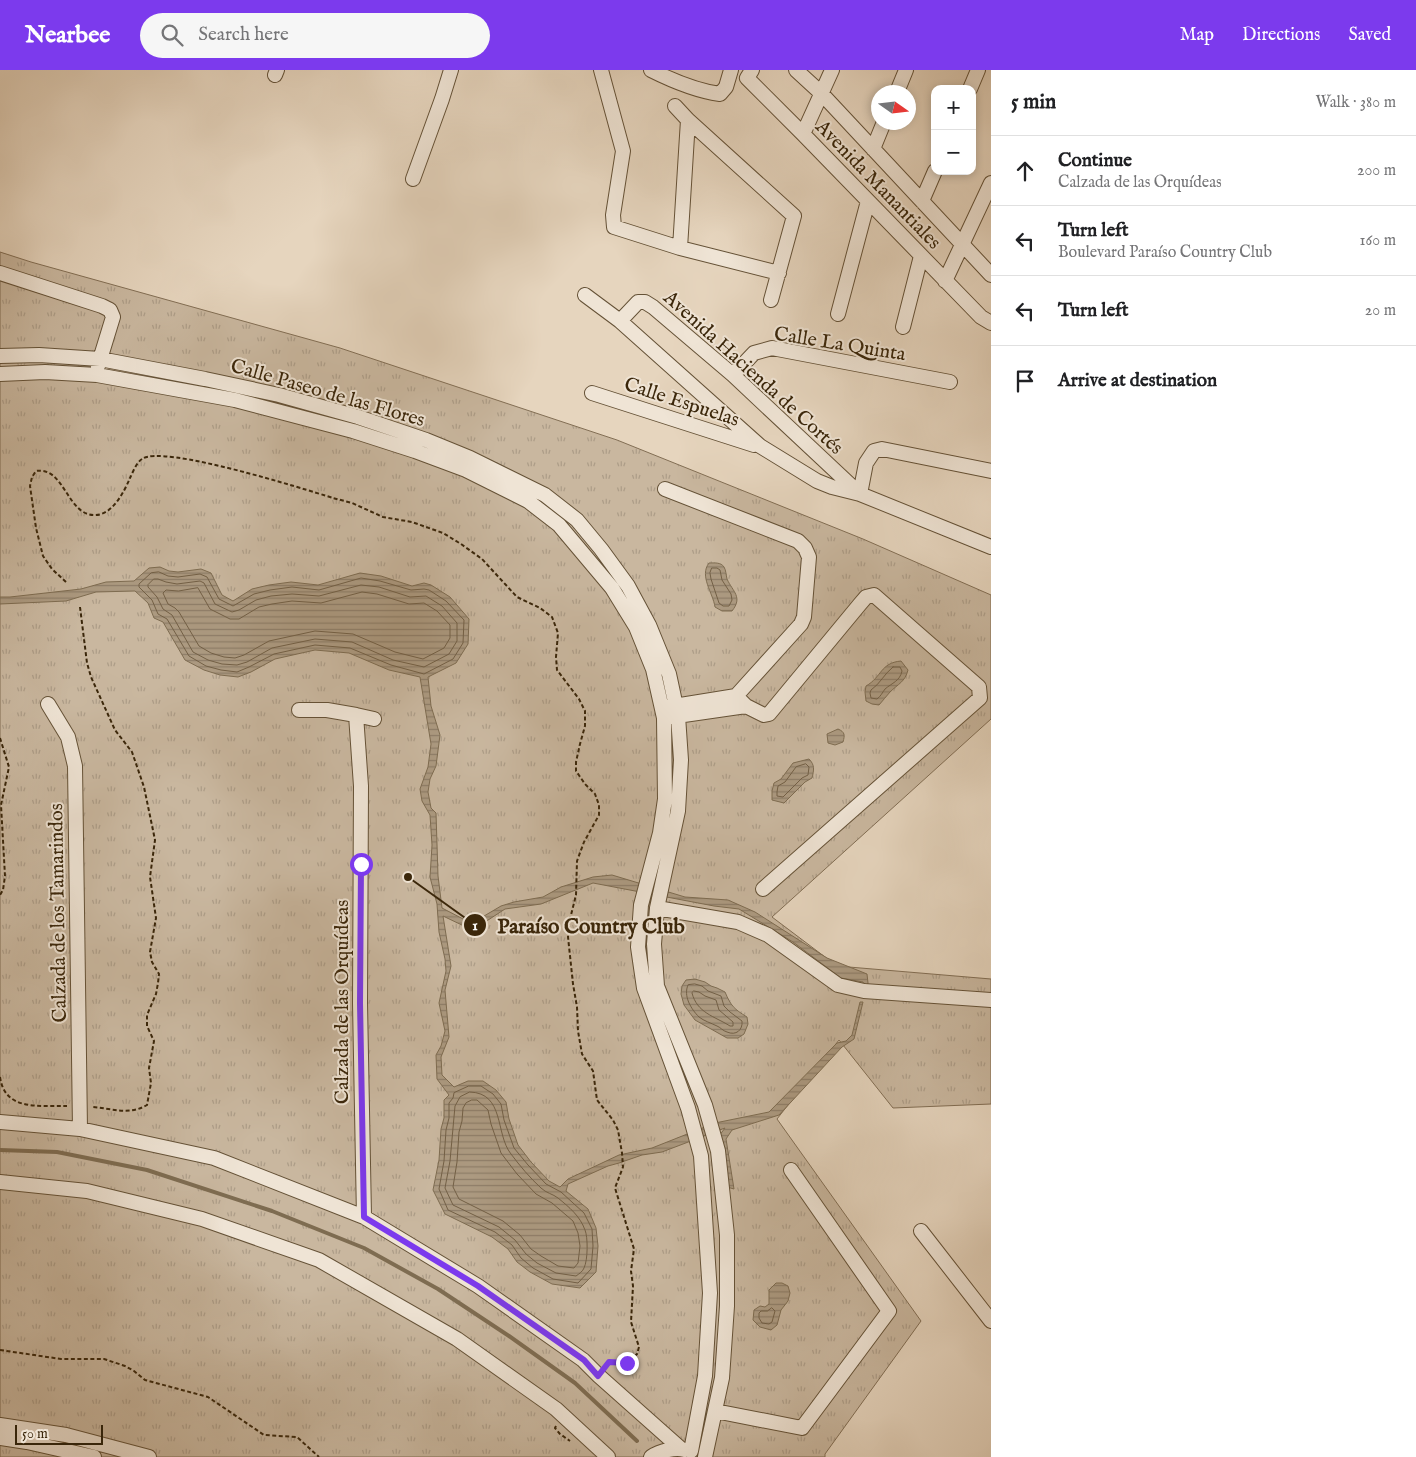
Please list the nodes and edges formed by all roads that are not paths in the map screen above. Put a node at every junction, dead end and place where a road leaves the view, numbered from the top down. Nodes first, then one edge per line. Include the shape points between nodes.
1 (451, 70) edge
2 (601, 70) edge
3 (651, 70) edge
4 (731, 70) edge
5 (752, 70) edge
6 (796, 70) edge
7 (832, 70) edge
8 (906, 70) edge
9 (978, 70) edge
10 (900, 85) edge
11 (972, 85) edge
12 (821, 94) junction
13 (675, 106) dead end
14 (688, 120) junction
15 (881, 130) edge
16 (803, 134) junction
17 (873, 149) junction
18 (933, 175) edge
19 (413, 179) dead end
20 (991, 183) edge
21 (868, 201) junction
22 (922, 201) junction
23 (963, 244) junction
24 (680, 248) junction
25 (921, 256) junction
26 (0, 273) edge
27 (779, 273) junction
28 (991, 274) edge
29 (945, 281) junction
30 (585, 295) dead end
31 (771, 300) dead end
32 (838, 314) dead end
33 (620, 321) junction
34 (991, 323) edge
35 (903, 327) dead end
36 (0, 356) edge
37 (100, 359) junction
38 (0, 374) edge
39 (97, 375) junction
40 (733, 375) junction
41 (950, 382) dead end
42 (592, 393) dead end
43 (358, 417) junction
44 (354, 432) junction
45 (760, 446) junction
46 (991, 471) edge
47 (665, 489) dead end
48 (860, 494) junction
49 (991, 547) edge
50 (741, 701) junction
51 (48, 704) dead end
52 (299, 710) dead end
53 (671, 712) junction
54 (356, 715) junction
55 (374, 719) dead end
56 (762, 889) dead end
57 (657, 908) junction
58 (656, 924) junction
59 (640, 925) junction
60 (991, 1000) edge
61 (0, 1122) edge
62 (80, 1128) junction
63 (791, 1170) dead end
64 (0, 1182) edge
65 (364, 1217) junction
66 (921, 1231) dead end
67 (709, 1270) junction
68 (727, 1271) junction
69 (991, 1321) edge
70 (715, 1411) junction
71 (0, 1425) edge
72 (28, 1435) junction
73 (0, 1438) edge
74 (694, 1453) edge
75 (94, 1457) edge
76 (149, 1457) edge
77 (608, 1457) edge
78 (651, 1457) edge

1 - 19 street
2 - 24 street via 623,150 614,227
3 - 4 street via 720,94 726,87
5 - 16 street, Avenida Manantiales via 746,78
6 - 12 street, Avenida Manantiales
7 - 12 street
8 - 10 street
9 - 11 street
12 - 16 street
12 - 17 street, Avenida Manantiales
13 - 14 street
14 - 24 street
14 - 27 street via 794,216
15 - 17 street
16 - 21 street, Avenida Manantiales
17 - 22 street, Avenida Manantiales
18 - 22 street
20 - 23 street
21 - 25 street, Avenida Manantiales
21 - 32 street
22 - 23 street, Avenida Manantiales
23 - 28 street, Avenida Manantiales
23 - 29 street
24 - 27 street
25 - 29 street, Avenida Manantiales
25 - 35 street
26 - 37 street via 110,310 113,316
27 - 31 street
29 - 34 street, Avenida Manantiales via 981,318
30 - 33 street
33 - 40 street, Avenida Hacienda de Cortés via 638,302 645,302
33 - 45 street, Avenida Hacienda de Cortés
36 - 37 street, Calle Paseo de las Flores via 39,354
37 - 39 street
37 - 43 street, Calle Paseo de las Flores via 279,395
38 - 39 street, Calle Paseo de las Flores
39 - 44 street, Calle Paseo de las Flores via 235,400
40 - 41 street, Calle La Quinta via 754,353 772,348
40 - 48 street, Avenida Hacienda de Cortés
42 - 45 street, Calle Espuelas
43 - 44 street
43 - 53 street, Calle Paseo de las Flores via 426,440 517,480 546,494 577,520 628,586 649,625 669,674
44 - 53 street, Calle Paseo de las Flores via 415,450 466,470 528,502 559,525 612,588 636,627
45 - 48 street, Avenida Hacienda de Cortés via 817,481
46 - 48 street via 882,449 874,451 866,464
47 - 50 street via 798,541 809,557 801,624
48 - 49 street, Avenida Hacienda de Cortés
50 - 53 street
50 - 56 street via 764,715 769,714 860,604 874,595 979,687 980,698
51 - 62 street, Calzada de los Tamarindos via 68,737 75,766
52 - 54 street
53 - 57 street, Calle Paseo de las Flores via 681,760 678,811
53 - 59 street, Calle Paseo de las Flores via 665,799 660,833 641,905
54 - 55 street
54 - 65 street, Calzada de las Orquídeas via 361,786 360,1003
57 - 58 street, Calle Paseo de las Flores
57 - 60 street via 738,922 768,935 838,985 864,991
58 - 59 street
58 - 68 street, Calle Paseo de las Flores via 654,944 658,986 705,1105 718,1151 728,1234
59 - 67 street, Calle Paseo de las Flores via 638,948 644,988 688,1108 701,1156
61 - 62 street
62 - 65 street via 214,1158
63 - 70 street via 889,1312 802,1428
64 - 77 street via 87,1191 202,1219 319,1260 457,1339 556,1409
65 - 74 street via 478,1286 584,1360 598,1376
66 - 69 street
67 - 68 street
67 - 74 street, Calle Paseo de las Flores via 705,1376
68 - 70 street, Calle Paseo de las Flores via 722,1378
70 - 74 street, Calle Paseo de las Flores
71 - 72 street
72 - 73 street
72 - 75 street
72 - 76 street via 66,1435
74 - 78 street via 657,1453

